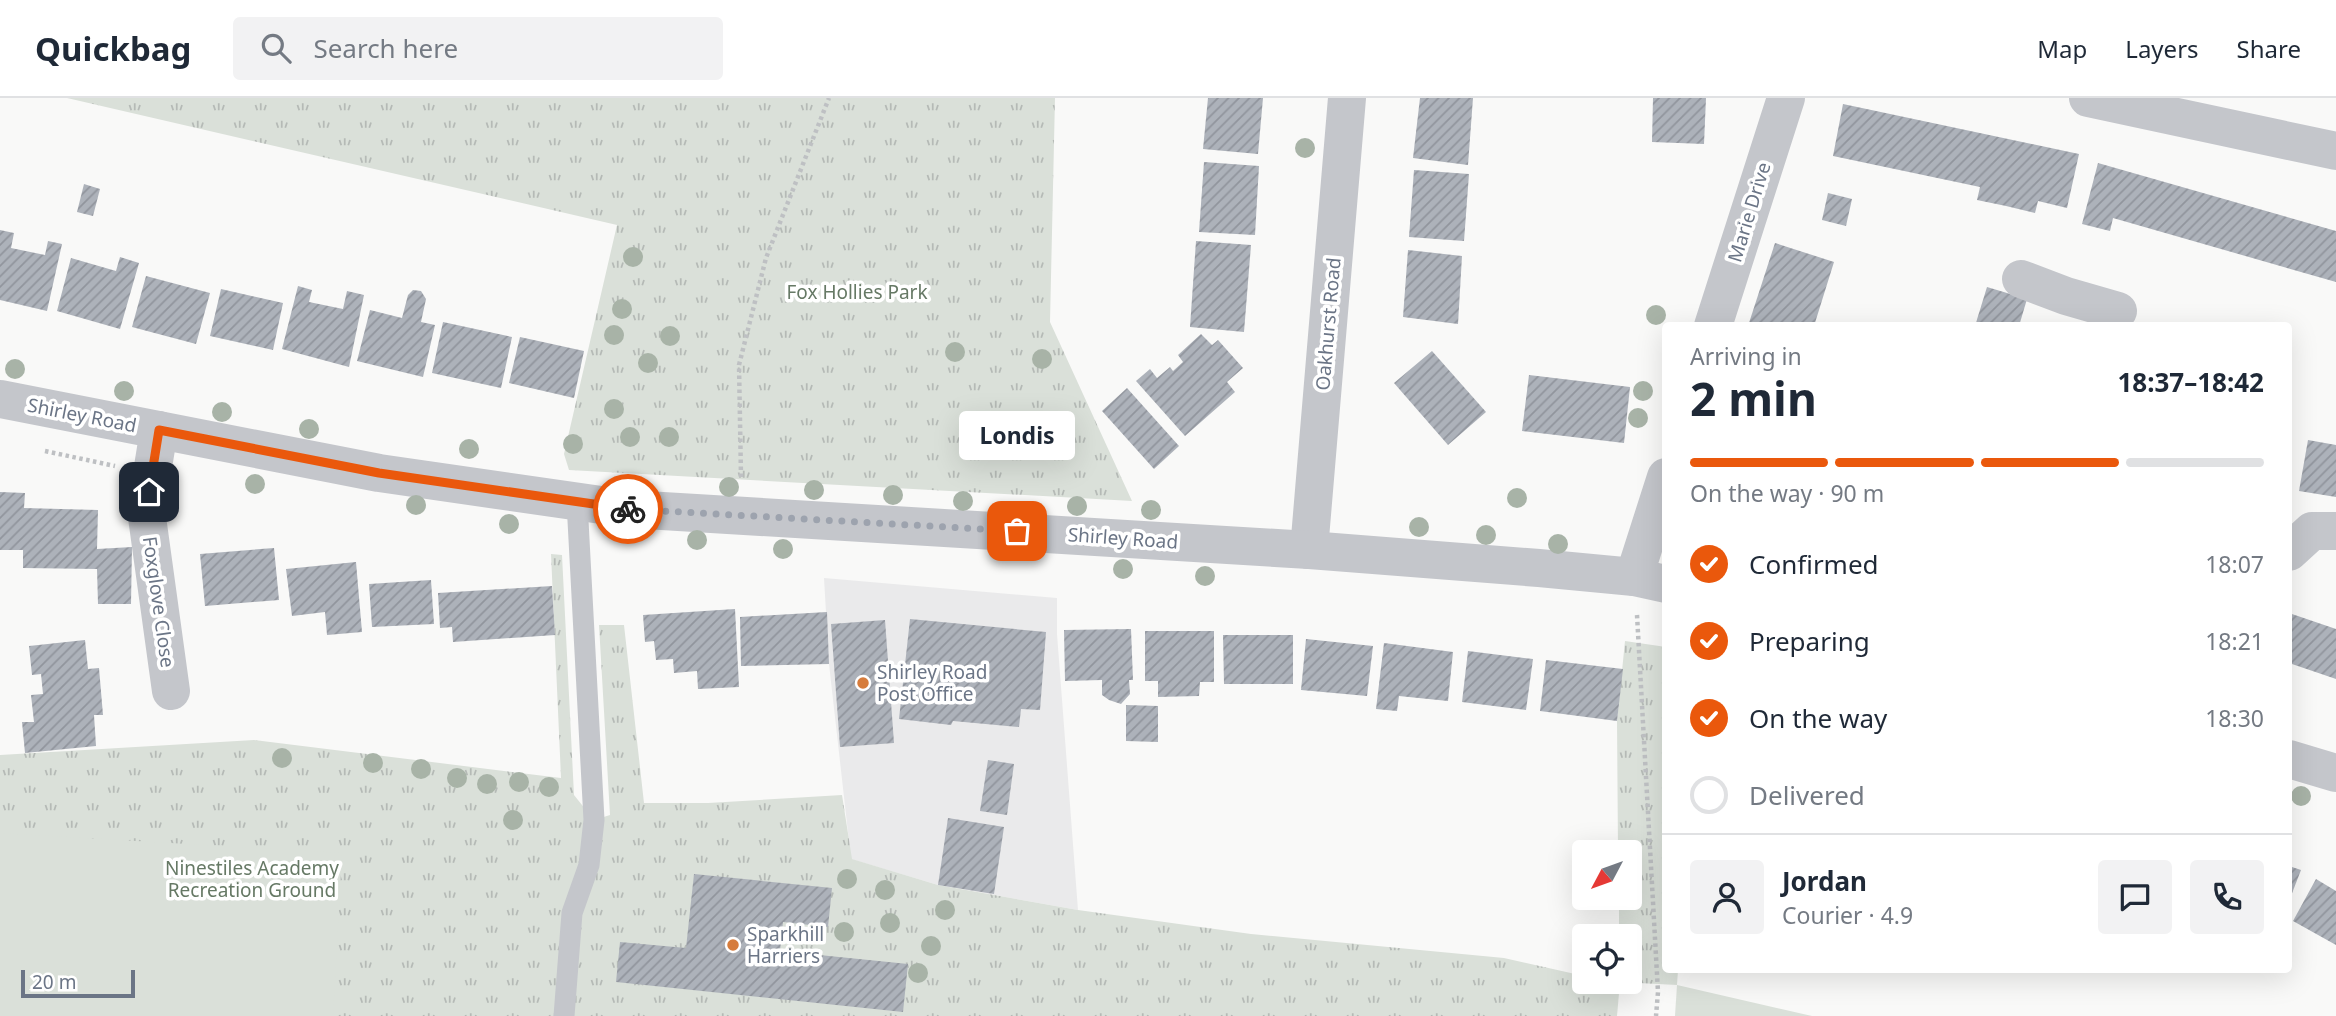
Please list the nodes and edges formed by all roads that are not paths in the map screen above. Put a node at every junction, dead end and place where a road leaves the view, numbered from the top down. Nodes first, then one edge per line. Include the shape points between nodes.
1 (1347, 98) edge
2 (1786, 98) edge
3 (2111, 100) edge
4 (2336, 151) edge
5 (2021, 279) dead end
6 (2062, 311) edge
7 (2118, 311) dead end
8 (1714, 322) edge
9 (0, 399) edge
10 (159, 430) junction
11 (577, 502) junction
12 (1662, 503) edge
13 (2336, 531) edge
14 (2292, 549) edge
15 (1309, 550) junction
16 (1650, 581) edge
17 (171, 691) dead end
18 (2292, 760) edge
19 (2336, 773) edge
20 (564, 1016) edge

1 - 15 street, Oakhurst Road
2 - 8 street, Marie Drive
3 - 4 street
5 - 6 street
6 - 7 street
9 - 10 street, Shirley Road
10 - 11 street, Shirley Road via 379,473
10 - 17 street, Foxglove Close via 146,510
11 - 15 street, Shirley Road via 629,509
11 - 20 lane via 594,820 589,865 572,913
12 - 16 street
13 - 14 street via 2312,531
15 - 16 street, Shirley Road
18 - 19 street

